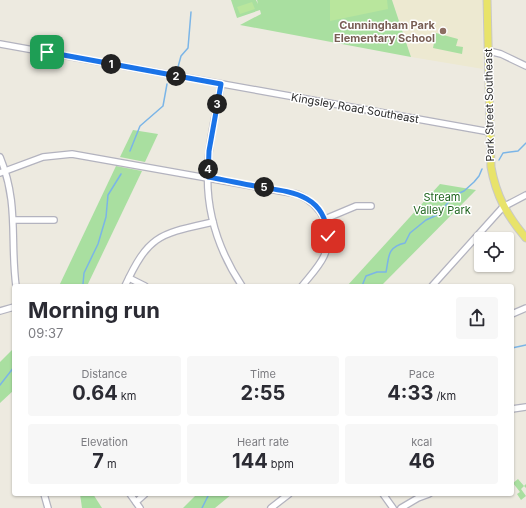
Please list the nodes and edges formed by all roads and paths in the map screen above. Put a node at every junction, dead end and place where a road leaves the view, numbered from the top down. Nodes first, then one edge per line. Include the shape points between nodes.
1 (487, 0) edge
2 (0, 44) edge
3 (489, 51) junction
4 (526, 66) edge
5 (221, 84) junction
6 (490, 132) junction
7 (0, 157) edge
8 (3, 172) edge
9 (208, 177) junction
10 (526, 195) edge
11 (370, 206) dead end
12 (503, 207) junction
13 (325, 219) junction
14 (14, 220) junction
15 (54, 220) dead end
16 (213, 222) junction
17 (526, 238) edge
18 (129, 278) junction
19 (16, 284) edge
20 (126, 284) edge
21 (142, 284) edge
22 (241, 284) edge
23 (304, 284) edge
24 (434, 284) edge
25 (12, 308) edge
26 (526, 308) edge
27 (0, 311) edge
28 (514, 313) edge
29 (526, 407) edge
30 (514, 409) edge
31 (45, 496) edge
32 (132, 496) edge
33 (143, 496) edge
34 (286, 496) edge
35 (384, 496) edge
36 (424, 496) edge
37 (136, 502) junction
38 (48, 508) edge
39 (140, 508) edge
40 (271, 508) edge
41 (393, 508) edge
42 (401, 508) edge

1 - 3 main road, Park Street Southeast
2 - 5 street, Kingsley Road Southeast
3 - 4 street
3 - 6 main road, Park Street Southeast
5 - 6 street, Kingsley Road Southeast
5 - 9 street via 209,151
6 - 12 main road, Park Street Southeast via 491,167 495,188
7 - 8 street
8 - 9 street via 43,157 72,154
8 - 14 street via 12,194
9 - 13 street via 297,194 316,205
9 - 16 street
10 - 12 street
11 - 13 street via 356,206
12 - 17 main road, Park Street Southeast
12 - 24 street
13 - 23 street via 327,249 321,262
14 - 15 street
14 - 19 street
16 - 18 street via 173,232 158,239 140,256
16 - 22 street via 222,251
18 - 20 street
18 - 21 street
25 - 27 street
26 - 28 street
29 - 30 street
31 - 38 street
32 - 37 street
33 - 37 street
34 - 40 street
35 - 41 street
36 - 42 street
37 - 39 street

